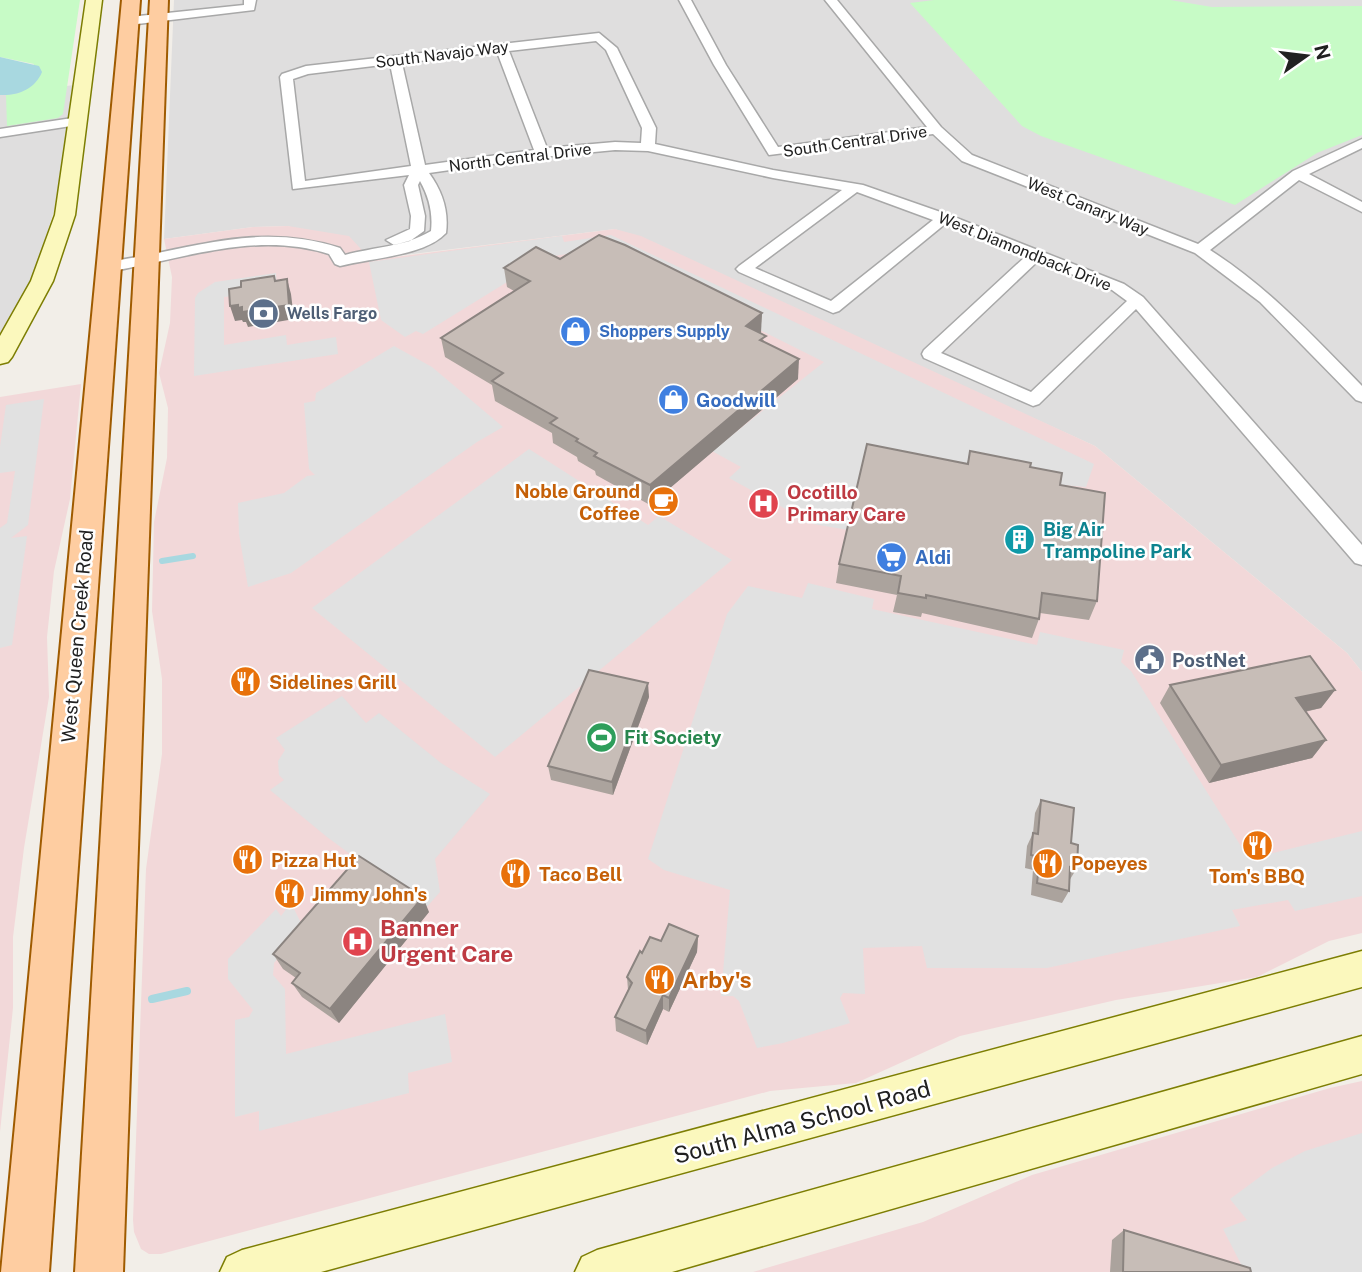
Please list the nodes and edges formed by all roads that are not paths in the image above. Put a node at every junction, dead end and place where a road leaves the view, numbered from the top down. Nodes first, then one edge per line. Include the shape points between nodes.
1 (94, 0) edge
2 (131, 0) edge
3 (685, 0) edge
4 (831, 0) edge
5 (250, 4) edge
6 (159, 9) edge
7 (129, 22) junction
8 (501, 47) junction
9 (395, 59) junction
10 (79, 121) junction
11 (936, 130) junction
12 (0, 133) edge
13 (1362, 143) edge
14 (648, 147) junction
15 (542, 153) junction
16 (742, 167) joint
17 (419, 170) junction
18 (1298, 174) junction
19 (298, 186) joint
20 (854, 188) junction
21 (1362, 208) edge
22 (943, 218) junction
23 (1200, 250) junction
24 (335, 255) junction
25 (1036, 255) junction
26 (145, 263) junction
27 (107, 267) junction
28 (1137, 300) junction
29 (0, 358) edge
30 (1362, 396) edge
31 (1362, 558) edge
32 (1362, 969) edge
33 (1362, 1055) edge
34 (25, 1272) edge
35 (99, 1272) edge
36 (242, 1272) edge
37 (597, 1272) edge

1 - 10 main road
2 - 7 main road, West Queen Creek Road
3 - 11 street, South Central Drive via 774,152
4 - 11 street, West Canary Way
5 - 6 street
6 - 7 street
6 - 26 main road
7 - 27 main road, West Queen Creek Road
8 - 9 street, South Navajo Way
8 - 14 street, South Navajo Way via 600,37 611,48 649,128
8 - 15 street
9 - 17 street
9 - 19 street, South Navajo Way via 306,70 286,77
10 - 12 street
10 - 29 main road via 68,199 55,247
11 - 23 street, West Canary Way via 967,159
13 - 18 street
14 - 15 street, North Central Drive
14 - 16 street, North Central Drive
15 - 17 street, North Central Drive
16 - 20 street, West Diamondback Drive
17 - 19 street, North Central Drive
17 - 24 street via 411,185 417,231
17 - 24 street via 430,181 438,233 411,248
18 - 21 street
18 - 23 street
20 - 22 street, West Diamondback Drive
20 - 22 street via 744,269 833,308
22 - 25 street, West Diamondback Drive
23 - 30 street, West Canary Way via 1251,286
24 - 26 street via 281,252 180,266
25 - 28 street, West Diamondback Drive via 1118,286
25 - 28 street via 930,354 1033,400
26 - 27 street
26 - 35 main road
27 - 34 main road, West Queen Creek Road
28 - 31 street, West Diamondback Drive
32 - 36 main road, South Alma School Road
33 - 37 main road

